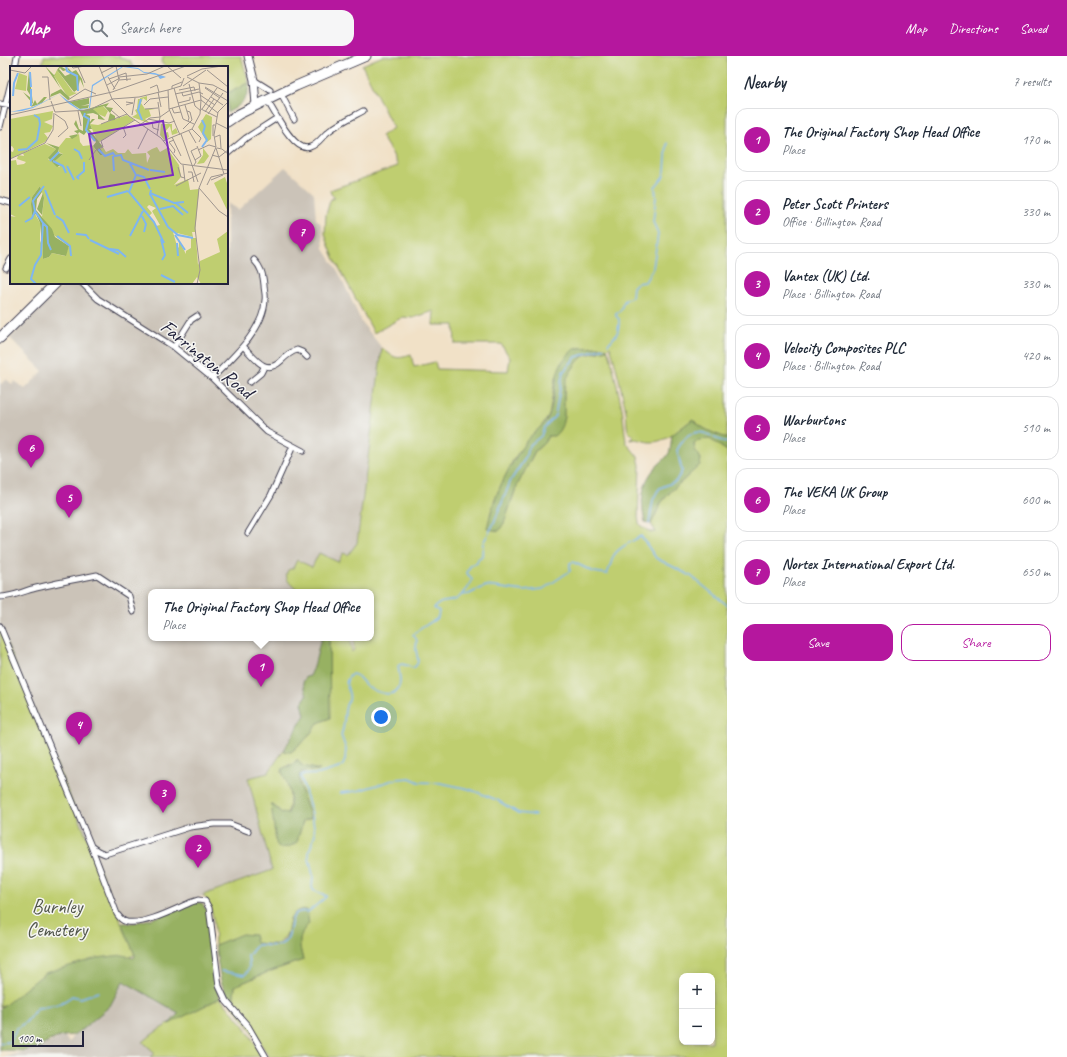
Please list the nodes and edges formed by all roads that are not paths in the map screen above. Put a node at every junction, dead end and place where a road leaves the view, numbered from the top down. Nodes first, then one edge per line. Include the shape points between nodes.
1 (17, 56) edge
2 (248, 56) edge
3 (366, 56) edge
4 (15, 66) edge
5 (254, 80) junction
6 (10, 86) edge
7 (270, 90) dead end
8 (281, 94) junction
9 (267, 100) junction
10 (5, 105) edge
11 (256, 106) junction
12 (363, 111) dead end
13 (278, 118) junction
14 (294, 119) dead end
15 (228, 121) edge
16 (0, 127) edge
17 (228, 153) edge
18 (0, 200) edge
19 (10, 202) edge
20 (254, 260) dead end
21 (10, 261) edge
22 (6, 268) dead end
23 (55, 284) edge
24 (83, 284) edge
25 (197, 316) dead end
26 (0, 338) edge
27 (243, 346) junction
28 (174, 347) junction
29 (307, 357) dead end
30 (264, 367) junction
31 (212, 378) junction
32 (250, 382) dead end
33 (293, 446) junction
34 (303, 451) dead end
35 (248, 533) dead end
36 (0, 597) edge
37 (133, 612) dead end
38 (0, 626) edge
39 (248, 831) dead end
40 (91, 846) junction
41 (266, 1057) edge

1 - 4 street
2 - 5 street
3 - 8 highway
5 - 7 street
5 - 11 street
6 - 10 street
8 - 9 highway
8 - 14 street
9 - 11 highway
9 - 13 street
10 - 16 street
11 - 15 highway
12 - 13 street via 329,131 309,148 303,148 293,140
13 - 17 street
18 - 19 street
20 - 27 street via 260,265 265,301 260,322
21 - 22 street
23 - 26 highway
24 - 28 street, Farrington Road via 98,299
25 - 28 street via 191,320
27 - 30 street
27 - 31 street
28 - 31 street, Farrington Road
29 - 30 street via 297,350 292,351 276,366
30 - 32 street
31 - 33 street, Farrington Road via 267,432
33 - 34 street, Farrington Road
33 - 35 street via 271,495
36 - 37 street via 10,597 56,583 97,576 129,596
38 - 40 street
39 - 40 street via 230,824 214,824 190,827 105,854
40 - 41 street via 122,920 142,921 198,900 205,901 209,908 219,986 226,1001 248,1026

